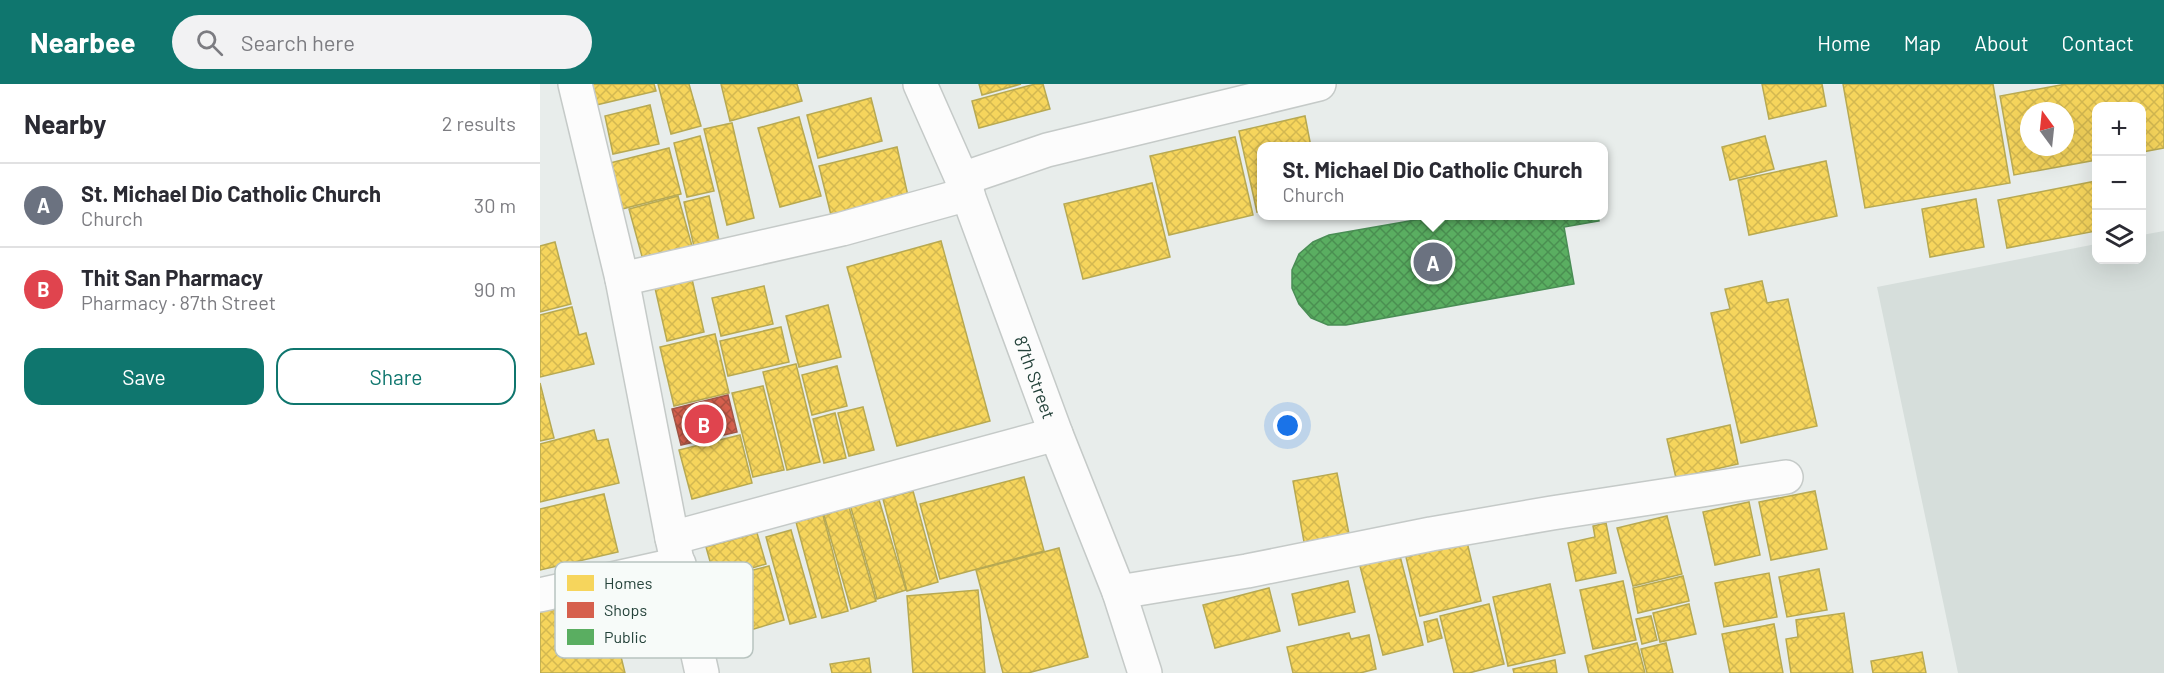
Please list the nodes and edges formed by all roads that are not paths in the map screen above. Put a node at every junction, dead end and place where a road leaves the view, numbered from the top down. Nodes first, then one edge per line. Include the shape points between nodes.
1 (575, 84) edge
2 (920, 84) edge
3 (1319, 84) edge
4 (965, 186) junction
5 (622, 279) junction
6 (1056, 434) junction
7 (1786, 477) dead end
8 (676, 551) junction
9 (642, 562) edge
10 (678, 562) edge
11 (555, 590) edge
12 (1119, 592) junction
13 (540, 595) edge
14 (699, 658) edge
15 (702, 673) edge
16 (1145, 673) edge

1 - 5 street
2 - 4 street, 87th Street
3 - 4 street via 1047,150
4 - 5 street via 842,229
4 - 6 street, 87th Street
5 - 8 street
6 - 8 street
6 - 12 street, 87th Street
7 - 12 street via 1519,518
8 - 9 street
8 - 10 street
11 - 13 street
12 - 16 street, 87th Street
14 - 15 street

